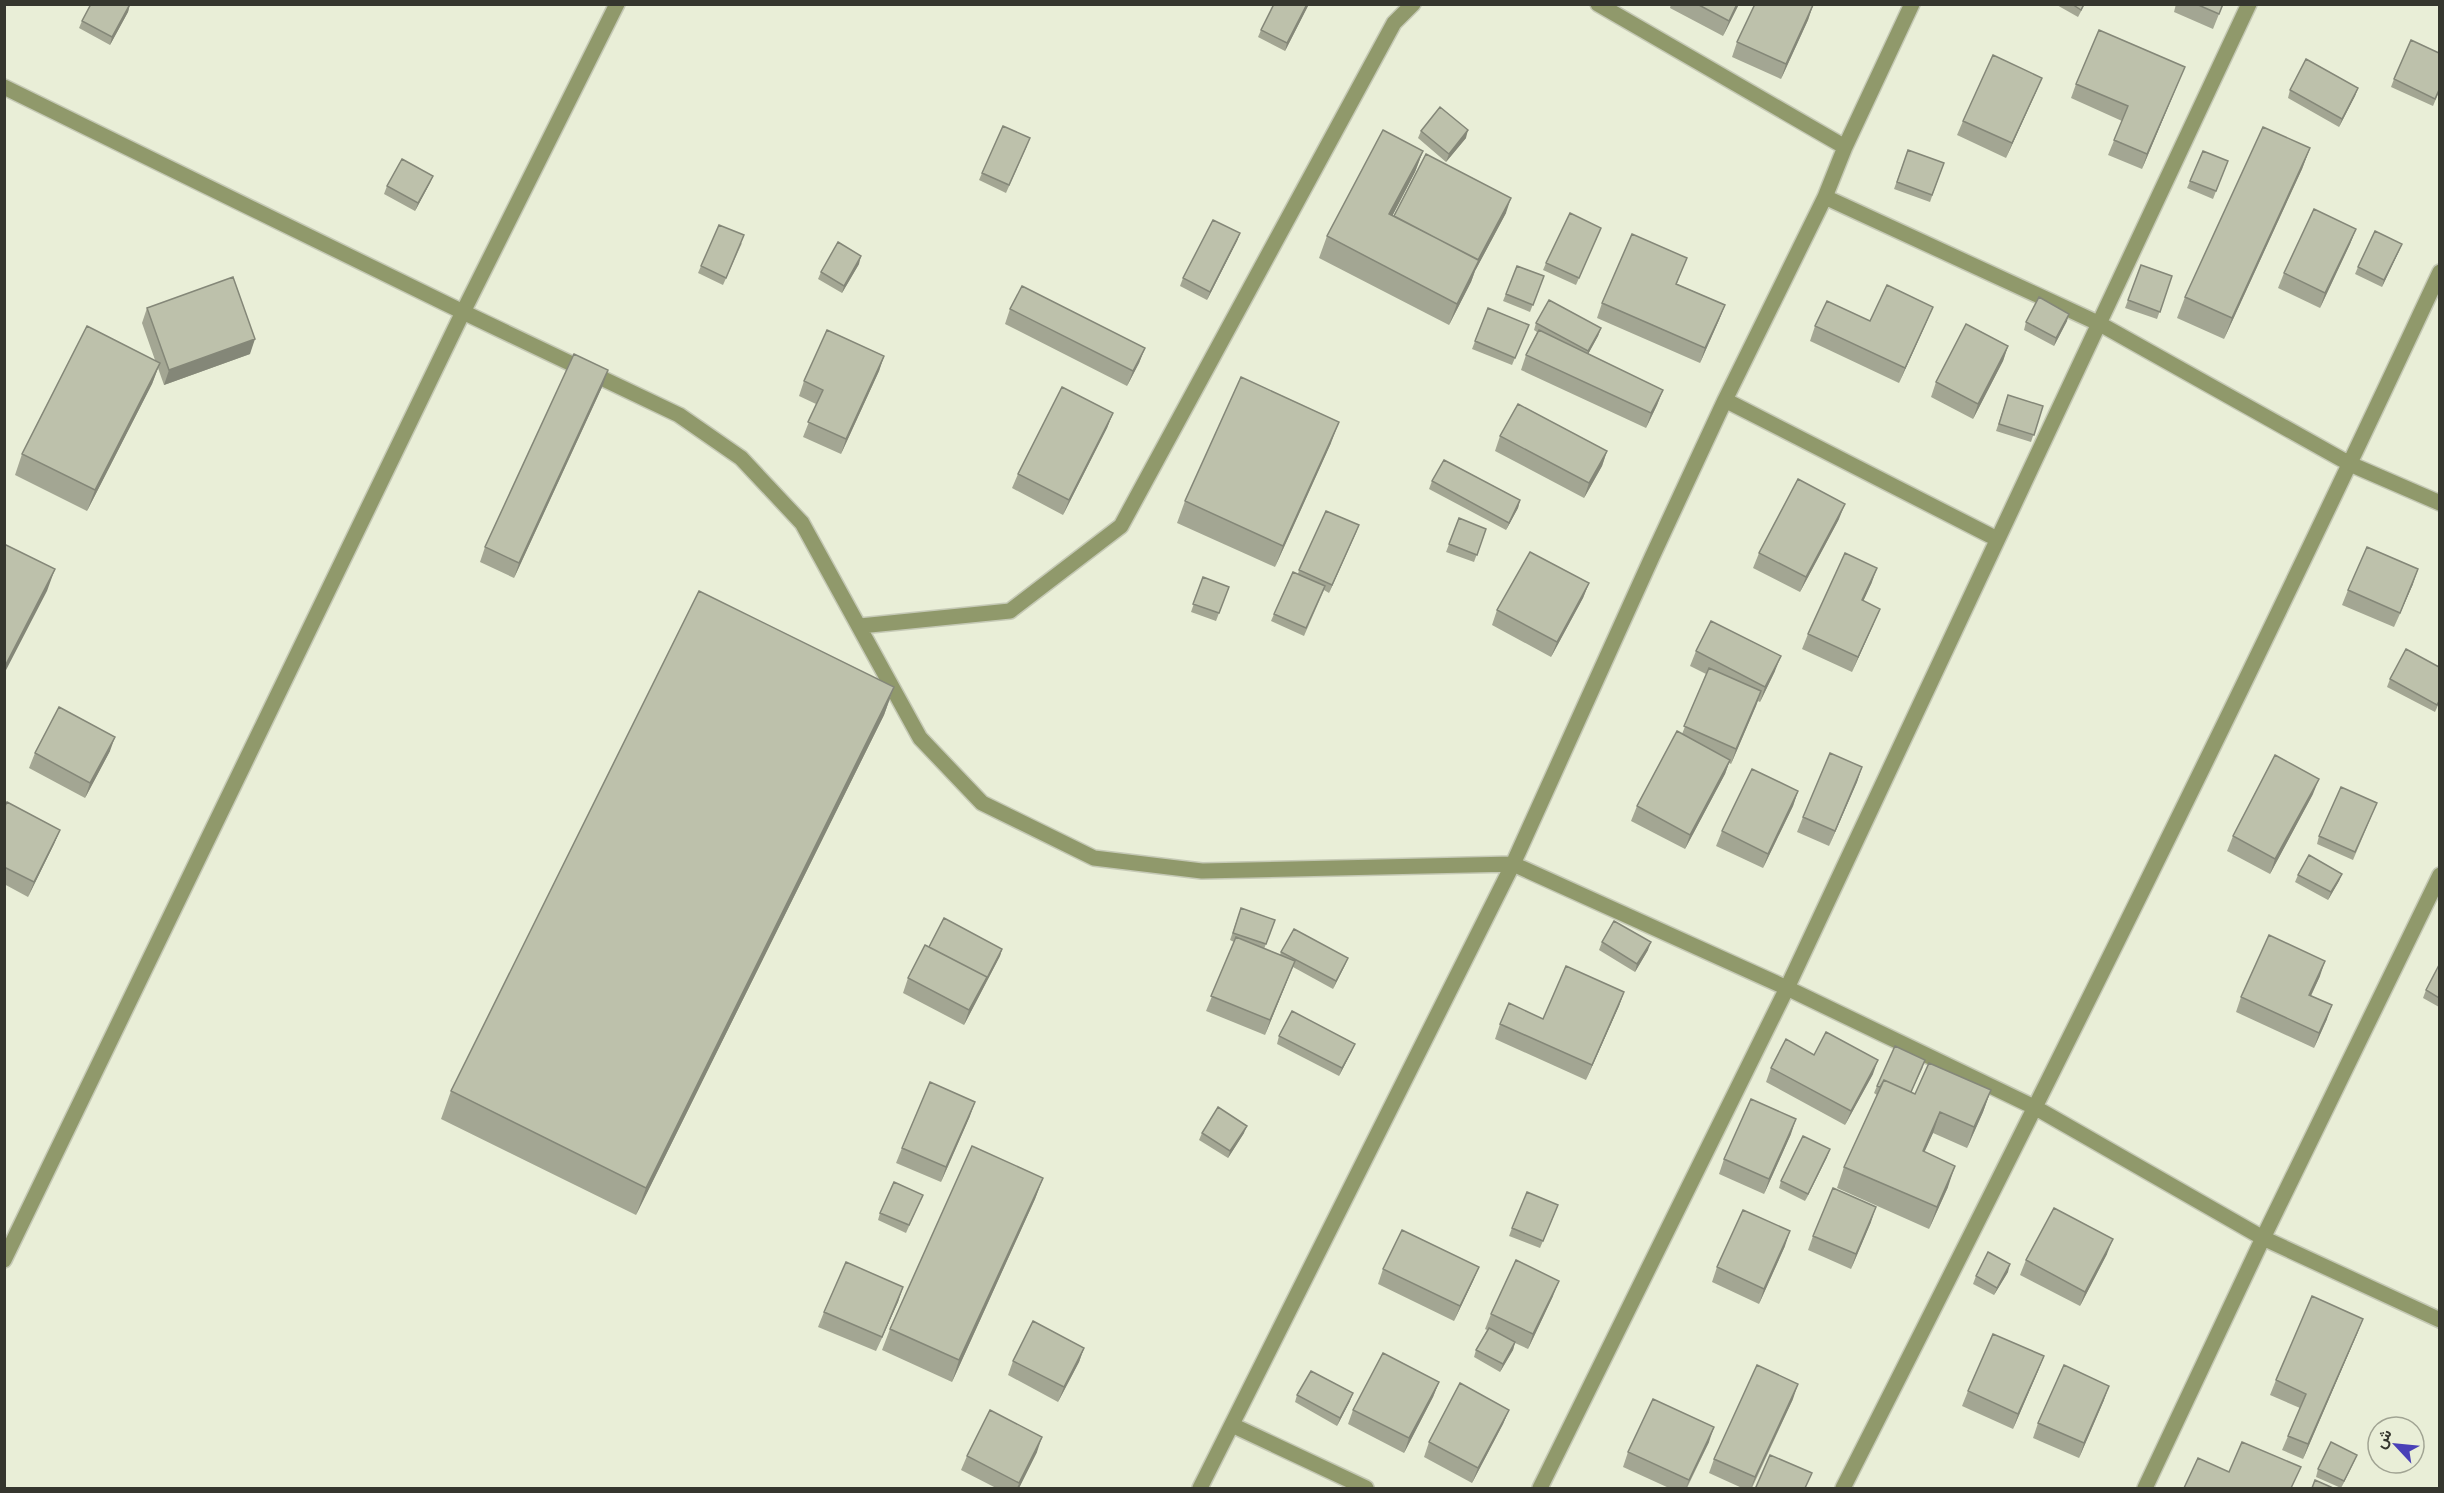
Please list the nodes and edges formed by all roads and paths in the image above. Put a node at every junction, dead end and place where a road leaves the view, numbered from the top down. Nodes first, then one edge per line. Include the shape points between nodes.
1 (617, 4) edge
2 (1413, 4) edge
3 (1598, 4) edge
4 (1912, 4) edge
5 (2249, 4) edge
6 (4, 87) edge
7 (1845, 147) junction
8 (1825, 196) junction
9 (2439, 272) edge
10 (463, 312) junction
11 (2100, 324) junction
12 (1725, 400) junction
13 (2350, 464) junction
14 (2439, 503) edge
15 (1997, 539) junction
16 (860, 626) junction
17 (1513, 864) junction
18 (2439, 875) edge
19 (1787, 988) junction
20 (2036, 1108) junction
21 (2262, 1238) junction
22 (4, 1260) edge
23 (2439, 1320) edge
24 (1232, 1425) junction
25 (1200, 1488) edge
26 (1365, 1488) edge
27 (1540, 1488) edge
28 (1843, 1488) edge
29 (2145, 1488) edge

1 - 10 street
2 - 16 street via 1394,23 1121,526 1010,611
3 - 7 street
4 - 7 street
5 - 11 street
6 - 10 street
7 - 8 street
8 - 11 street
8 - 12 street
9 - 13 street
10 - 16 street via 679,415 741,458 802,523
10 - 22 street
11 - 13 street
11 - 15 street
12 - 15 street
12 - 17 street
13 - 14 street
13 - 20 street
15 - 19 street
16 - 17 street via 920,738 982,803 1094,858 1202,871
17 - 19 street
17 - 24 street
18 - 21 street
19 - 20 street
19 - 27 street
20 - 21 street
20 - 28 street
21 - 23 street
21 - 29 street
24 - 25 street
24 - 26 street

